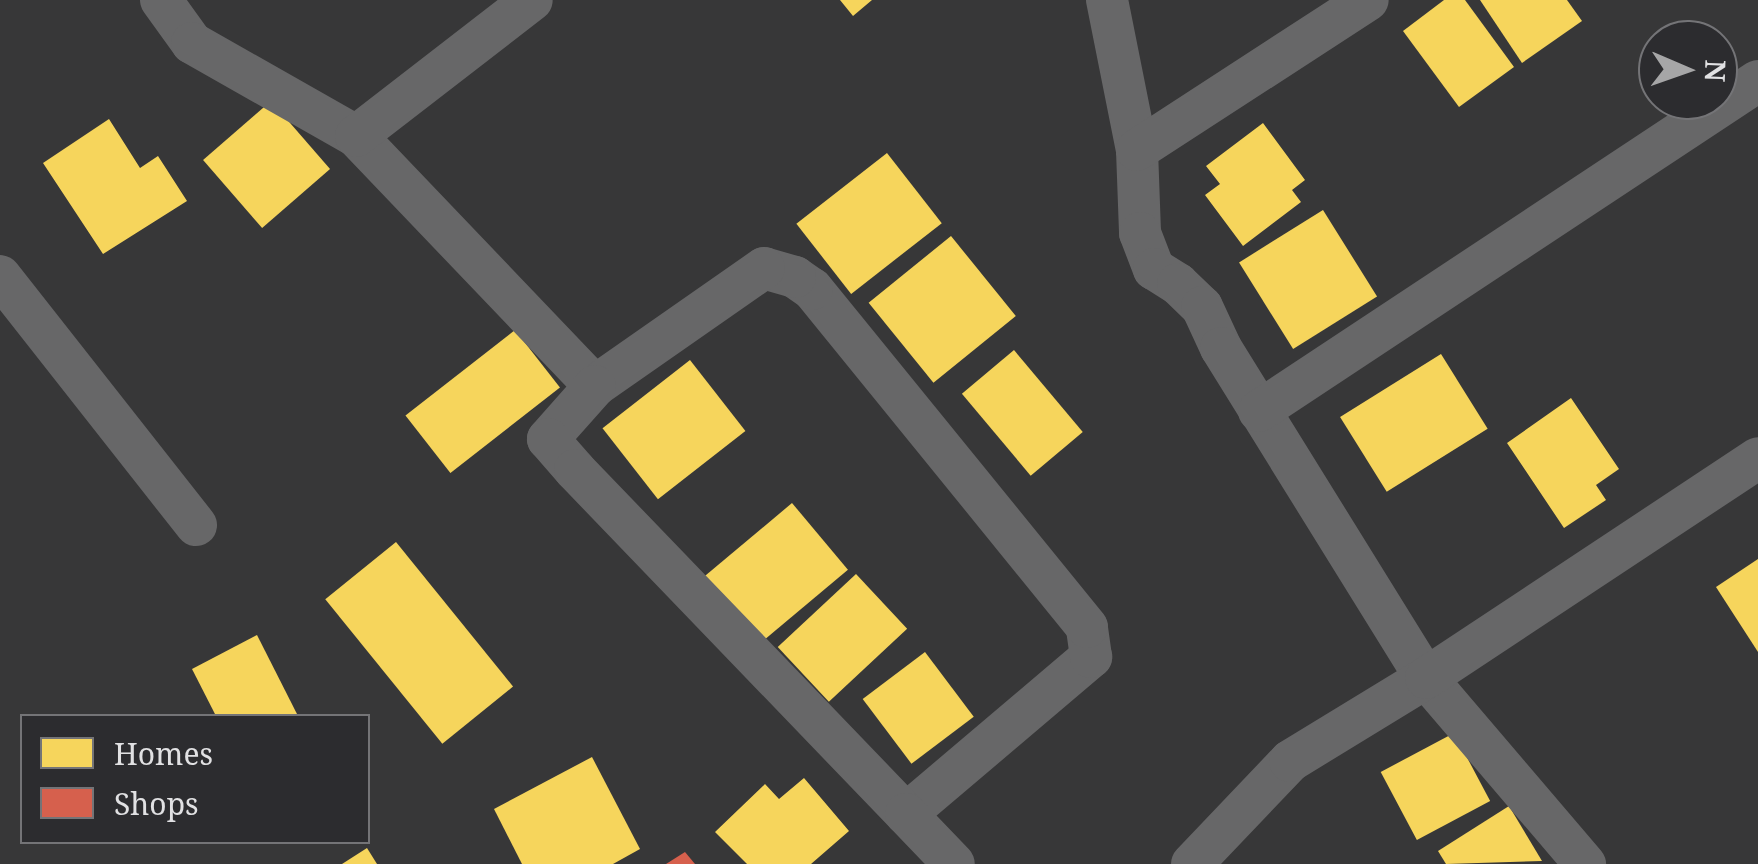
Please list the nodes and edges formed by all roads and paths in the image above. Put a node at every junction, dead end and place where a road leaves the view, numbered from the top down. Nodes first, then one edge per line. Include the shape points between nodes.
1 (161, 0) edge
2 (532, 0) edge
3 (1107, 0) edge
4 (1368, 0) edge
5 (1758, 80) edge
6 (356, 136) junction
7 (1137, 150) junction
8 (0, 276) edge
9 (595, 386) junction
10 (1259, 411) junction
11 (1758, 458) edge
12 (196, 525) dead end
13 (1426, 678) junction
14 (906, 814) junction
15 (954, 864) edge
16 (1192, 864) edge
17 (1585, 864) edge

1 - 6 street via 192,43
2 - 6 street
3 - 7 street
4 - 7 street
5 - 10 street
6 - 9 street
7 - 10 street via 1140,232 1154,269 1202,308
8 - 12 street
9 - 14 street via 548,438
9 - 14 street via 764,268 794,277 812,289 1087,628 1091,657
10 - 13 street
11 - 13 street
13 - 16 street via 1290,762
13 - 17 street
14 - 15 street

